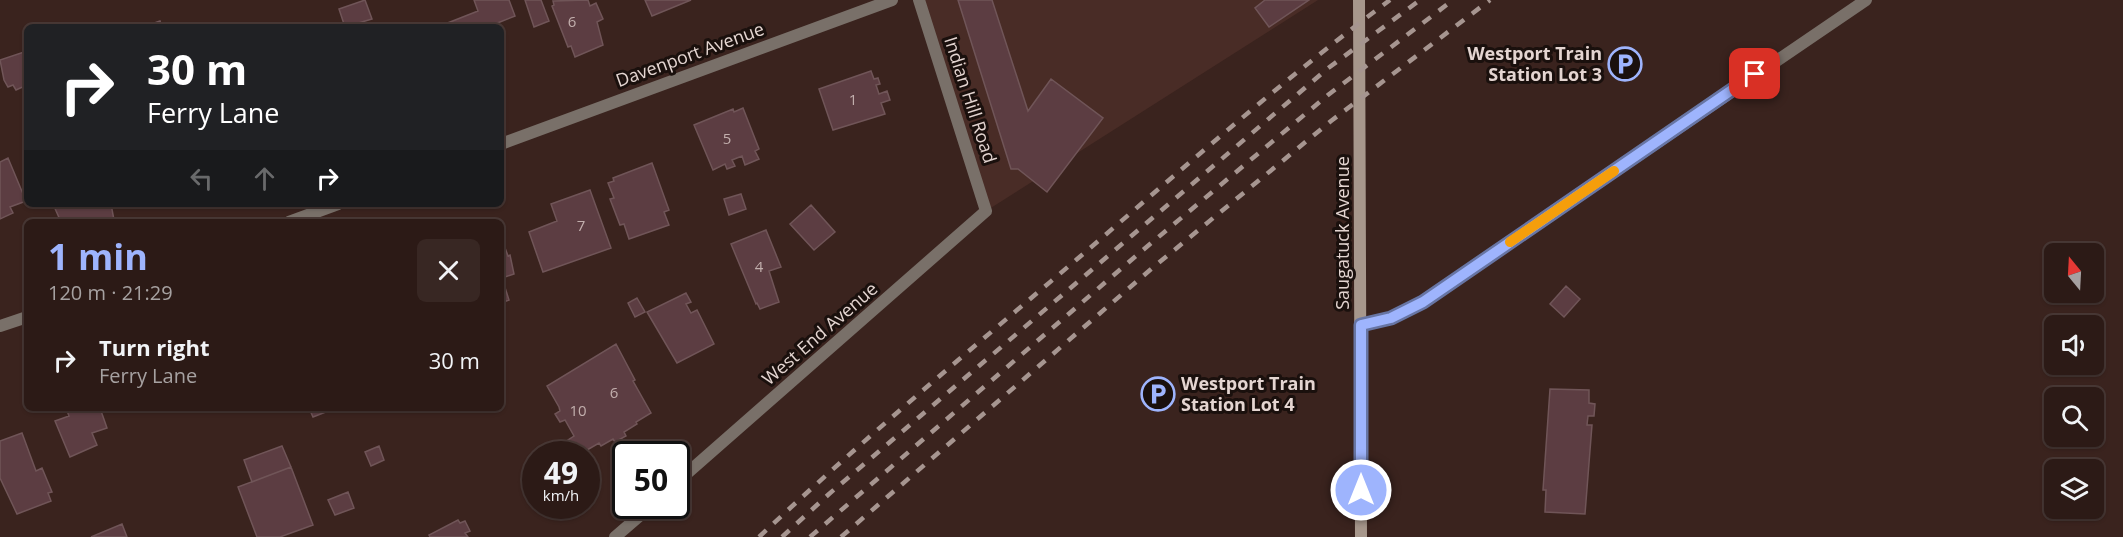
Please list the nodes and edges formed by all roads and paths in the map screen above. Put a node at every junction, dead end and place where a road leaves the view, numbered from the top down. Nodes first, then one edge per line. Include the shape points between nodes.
1 (892, 0) edge
2 (919, 0) edge
3 (1359, 0) edge
4 (1866, 0) edge
5 (504, 143) edge
6 (330, 207) edge
7 (986, 212) joint
8 (297, 219) edge
9 (24, 318) edge
10 (1361, 325) junction
11 (0, 326) edge
12 (690, 471) edge
13 (636, 519) edge
14 (615, 537) edge
15 (1361, 537) edge

1 - 5 street, Davenport Avenue
2 - 7 street, Indian Hill Road
3 - 10 main road, Saugatuck Avenue
4 - 10 street via 1423,302 1391,318
6 - 8 street
7 - 12 street, West End Avenue
9 - 11 street
10 - 15 main road, Saugatuck Avenue
13 - 14 street

